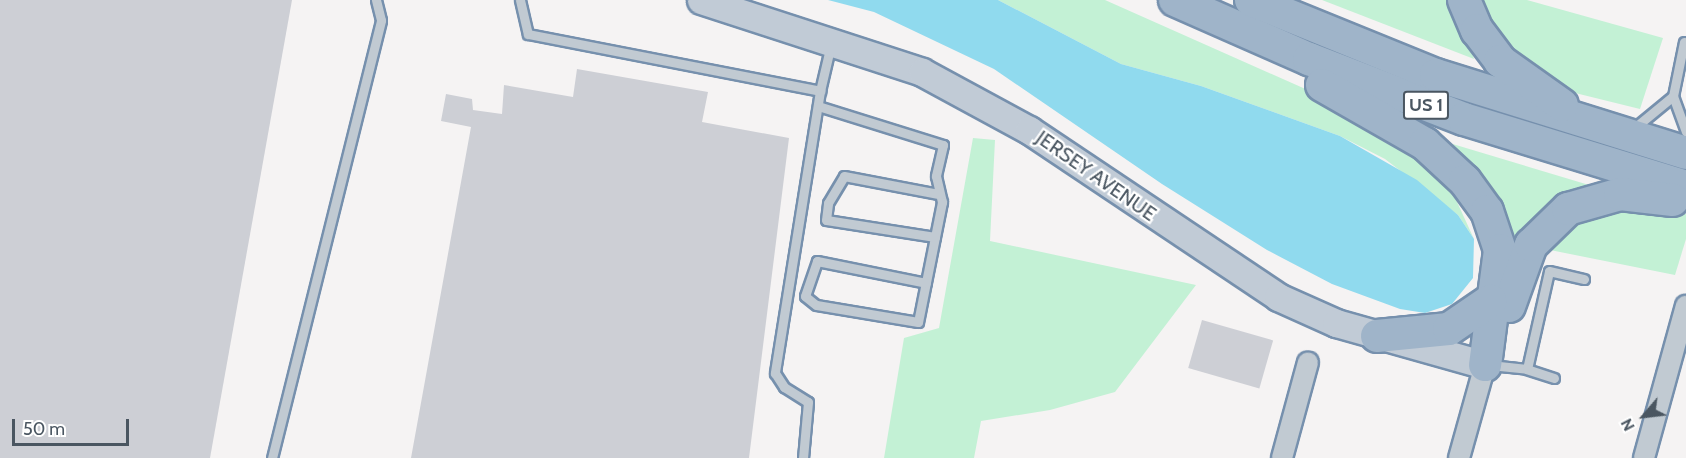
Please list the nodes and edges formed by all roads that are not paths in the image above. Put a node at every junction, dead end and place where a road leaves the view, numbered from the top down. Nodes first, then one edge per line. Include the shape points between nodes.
1 (376, 0) edge
2 (520, 0) edge
3 (701, 0) edge
4 (1175, 0) edge
5 (1251, 0) edge
6 (1464, 0) edge
7 (1205, 15) junction
8 (832, 39) junction
9 (1684, 42) dead end
10 (820, 91) junction
11 (1673, 96) junction
12 (818, 106) junction
13 (1611, 132) junction
14 (1686, 132) edge
15 (1686, 153) edge
16 (1686, 187) edge
17 (938, 194) junction
18 (1686, 202) edge
19 (935, 237) junction
20 (1584, 279) dead end
21 (926, 283) junction
22 (1520, 295) junction
23 (1686, 306) edge
24 (1377, 336) junction
25 (1308, 362) dead end
26 (1485, 365) junction
27 (1527, 369) junction
28 (1554, 378) dead end
29 (273, 458) edge
30 (803, 458) edge
31 (1282, 458) edge
32 (1459, 458) edge
33 (1644, 458) edge

1 - 29 lane via 381,20
2 - 10 lane via 528,34
3 - 8 main road, JERSEY AVENUE
4 - 7 highway, US 1
5 - 13 highway, US 1 via 1436,75
6 - 13 highway via 1477,30 1500,61
7 - 16 highway, US 1 via 1464,119
7 - 22 highway via 1393,122 1452,168 1478,196 1498,237 1499,264
8 - 10 lane
8 - 24 main road, JERSEY AVENUE via 914,68 969,94 1278,297
9 - 11 lane
10 - 12 lane
11 - 13 lane
11 - 14 lane
12 - 17 lane via 943,145 936,176
12 - 30 lane via 775,373 784,387 808,402
13 - 15 highway, US 1
17 - 19 lane via 942,202
17 - 19 lane via 844,176 828,203 826,220
18 - 22 highway via 1632,194 1578,204 1540,233
19 - 21 lane
20 - 22 lane via 1549,271
21 - 21 lane via 918,322 816,305 805,296 817,261
22 - 24 highway via 1449,329
22 - 26 highway
22 - 27 lane
23 - 33 street
24 - 26 main road, JERSEY AVENUE
25 - 31 street
26 - 27 lane
26 - 32 street
27 - 28 lane

